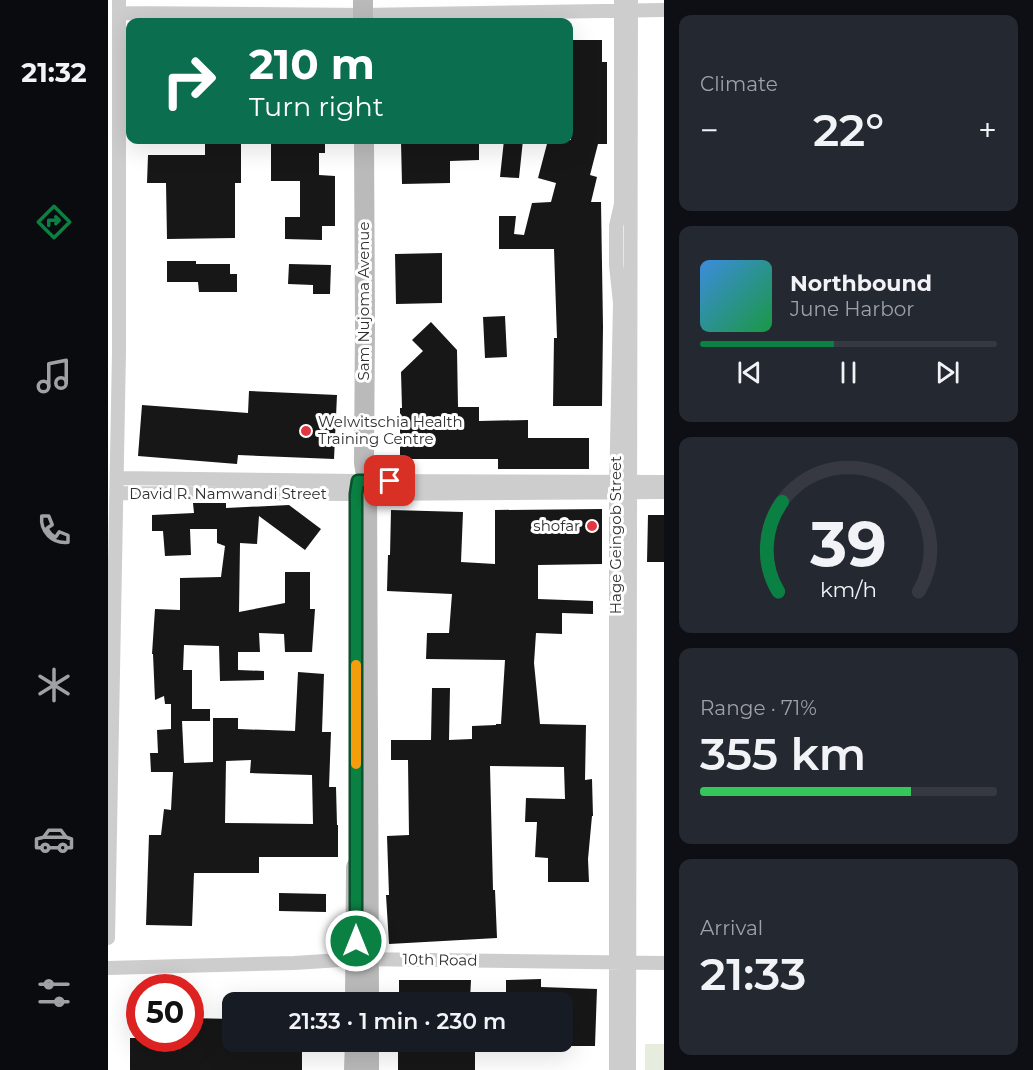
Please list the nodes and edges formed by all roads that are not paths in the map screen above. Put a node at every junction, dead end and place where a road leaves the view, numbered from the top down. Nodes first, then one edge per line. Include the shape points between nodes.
1 (626, 5) edge
2 (119, 7) edge
3 (664, 10) edge
4 (363, 13) edge
5 (364, 144) edge
6 (117, 478) junction
7 (664, 482) edge
8 (362, 483) junction
9 (623, 487) junction
10 (664, 492) edge
11 (117, 493) junction
12 (108, 938) edge
13 (363, 960) junction
14 (623, 962) junction
15 (664, 963) edge
16 (108, 968) edge
17 (357, 992) edge
18 (368, 992) edge
19 (355, 1052) edge
20 (369, 1052) edge
21 (354, 1070) edge
22 (369, 1070) edge
23 (616, 1070) edge
24 (629, 1070) edge

1 - 3 street
1 - 4 street
1 - 9 street, Hage Geingob Street via 631,270
2 - 4 street
2 - 6 street
5 - 8 main road, Sam Nujoma Avenue
6 - 8 street, David R. Namwandi Street
6 - 11 street
7 - 9 street, David R. Namwandi Street
8 - 9 street, David R. Namwandi Street
8 - 11 street, David R. Namwandi Street
8 - 13 main road, Sam Nujoma Avenue
9 - 10 street, David R. Namwandi Street
9 - 14 street, Hage Geingob Street
11 - 12 street
13 - 14 street, 10th Road
13 - 16 street, 10th Road
13 - 17 main road, Sam Nujoma Avenue
13 - 18 main road, Sam Nujoma Avenue
14 - 15 street, 10th Road
14 - 23 street, Hage Geingob Street
14 - 24 street, Hage Geingob Street
19 - 21 main road
20 - 22 main road

